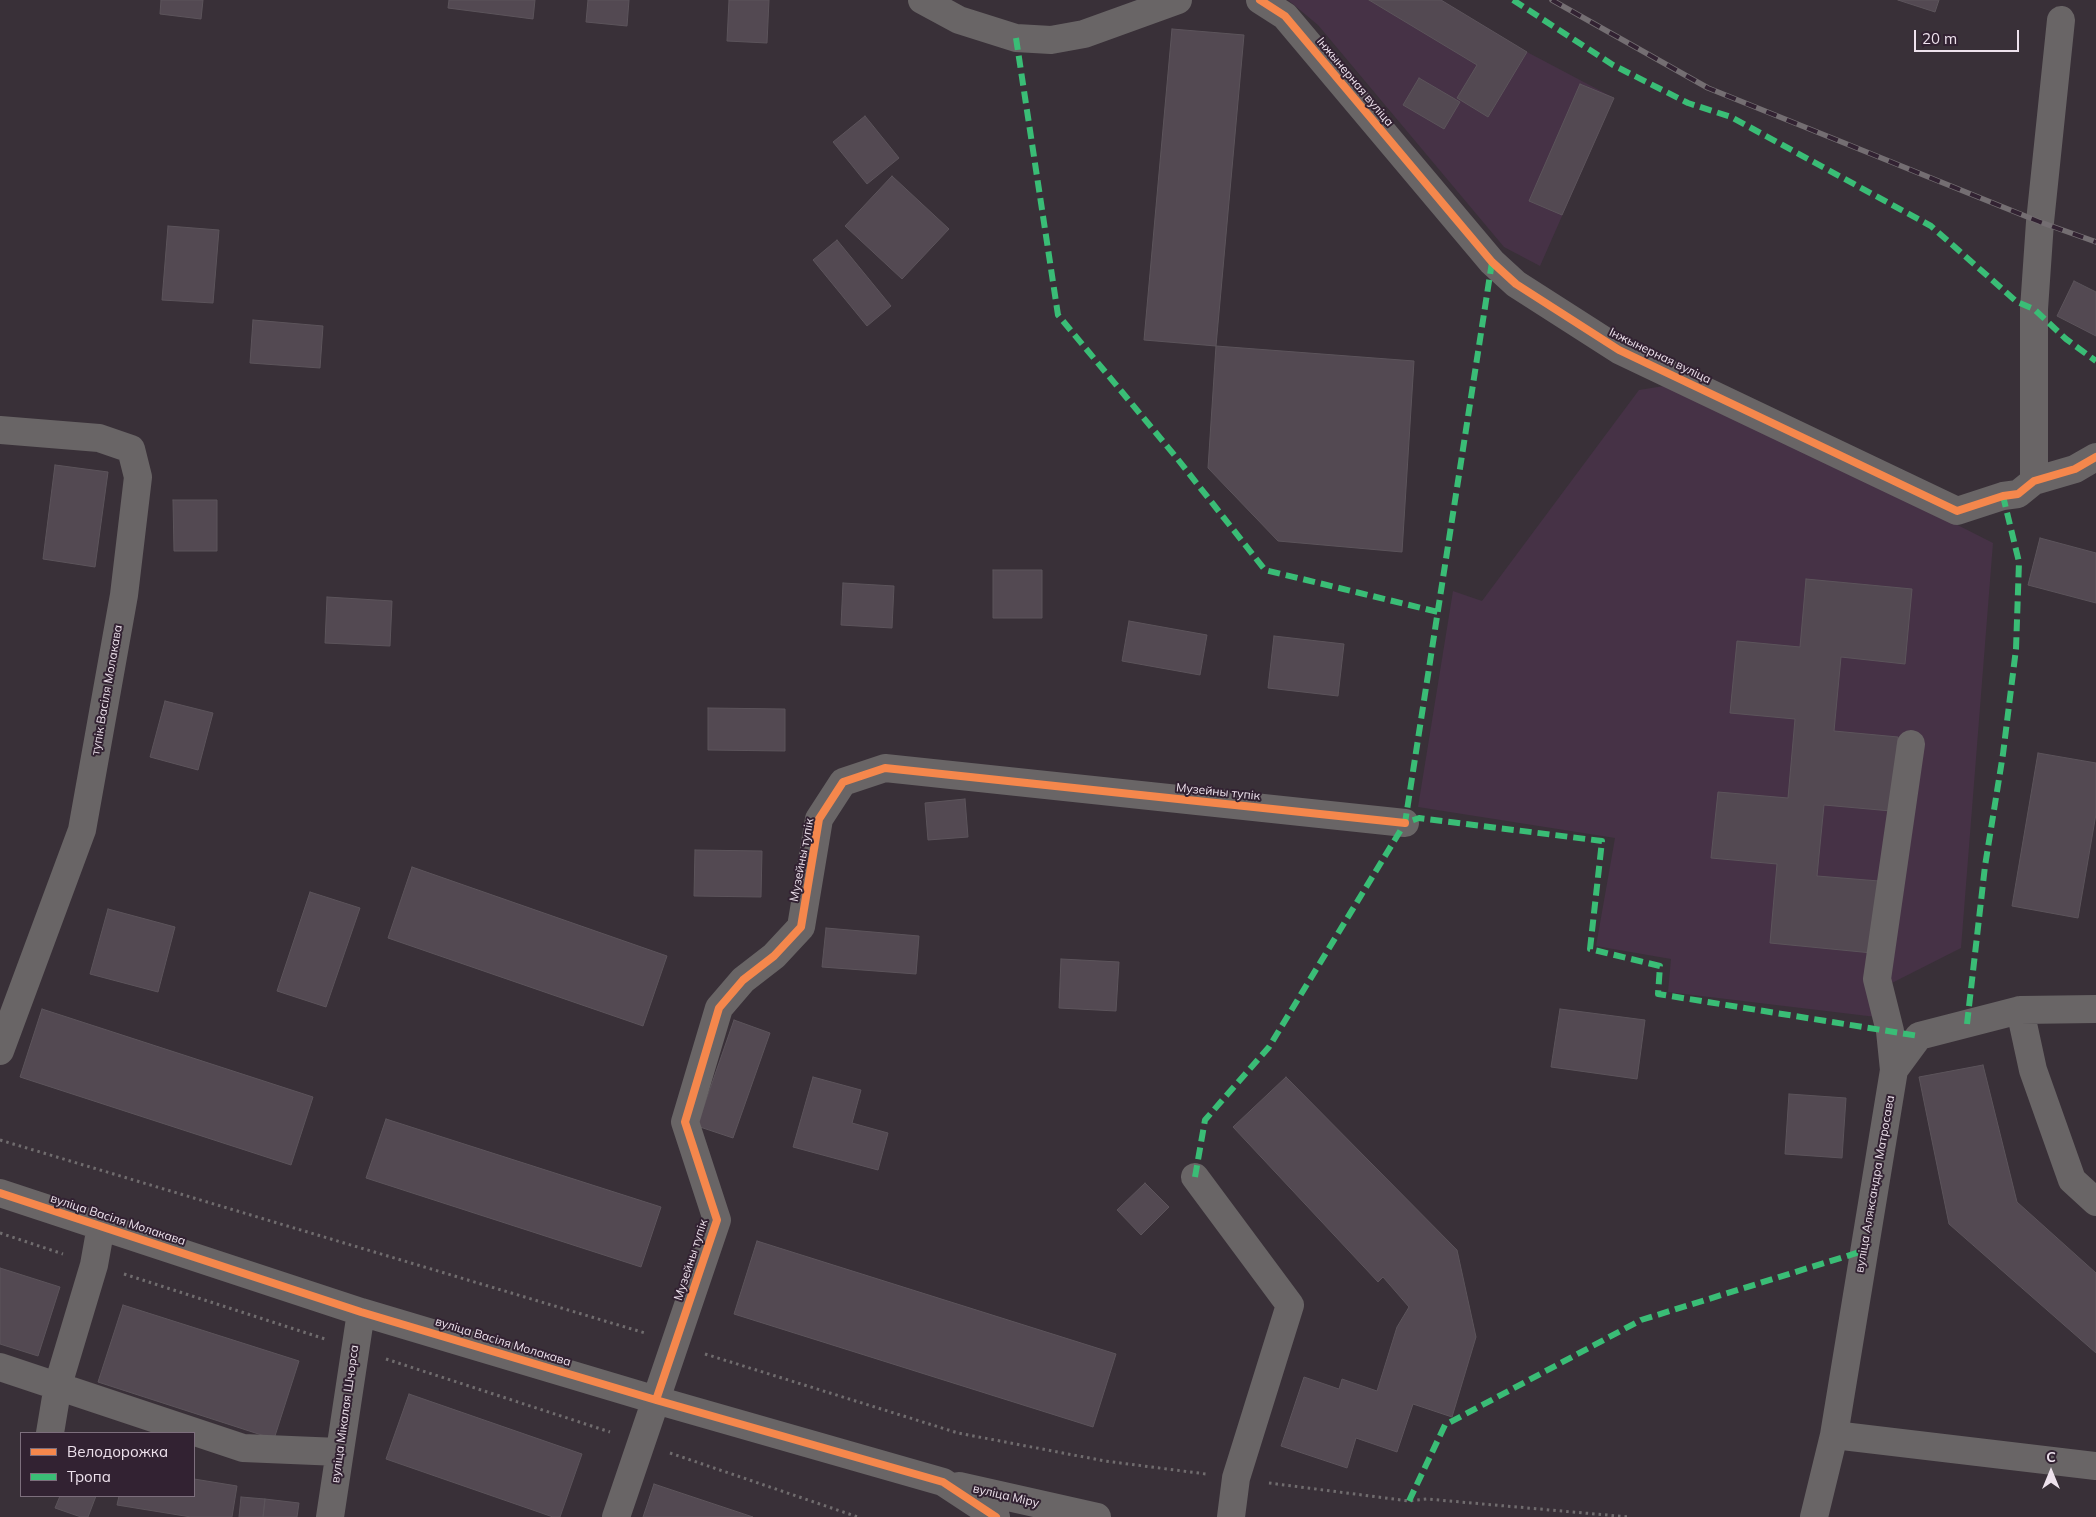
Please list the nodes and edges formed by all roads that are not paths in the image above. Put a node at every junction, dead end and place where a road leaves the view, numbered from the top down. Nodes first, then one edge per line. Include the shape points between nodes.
1 (922, 0) edge
2 (1178, 0) edge
3 (1260, 0) edge
4 (2061, 20) dead end
5 (0, 430) edge
6 (2096, 457) edge
7 (2034, 481) junction
8 (1911, 744) dead end
9 (1405, 823) dead end
10 (2096, 1009) edge
11 (2020, 1010) junction
12 (0, 1051) edge
13 (1894, 1070) junction
14 (1195, 1177) dead end
15 (0, 1193) edge
16 (2096, 1202) edge
17 (102, 1226) junction
18 (361, 1312) junction
19 (0, 1367) edge
20 (58, 1385) junction
21 (656, 1400) junction
22 (50, 1432) edge
23 (1834, 1435) junction
24 (340, 1452) junction
25 (2096, 1466) edge
26 (943, 1482) junction
27 (994, 1516) edge
28 (330, 1517) edge
29 (616, 1517) edge
30 (1097, 1517) edge
31 (1231, 1517) edge
32 (1814, 1517) edge

1 - 2 street via 959,20 1016,38 1051,40 1084,34
3 - 7 street, Інжынерная вуліца via 1285,16 1492,262 1516,284 1619,350 1957,511 2018,494
4 - 7 street via 2034,308
5 - 12 street, тупік Васіля Молакава via 99,438 131,449 138,477 124,595 82,830
6 - 7 street, Інжынерная вуліца via 2075,469
8 - 13 street via 1877,979 1890,1032
9 - 21 street, Музейны тупік via 885,768 843,782 819,819 801,927 774,956 743,980 719,1008 685,1122 717,1220
10 - 11 street, вуліца Аляксандра Матросава
11 - 13 street, вуліца Аляксандра Матросава via 1919,1036
11 - 16 street via 2033,1070 2072,1180
13 - 23 street, вуліца Аляксандра Матросава
14 - 31 street via 1290,1305 1236,1478
15 - 17 street, вуліца Васіля Молакава
17 - 18 street, вуліца Васіля Молакава
17 - 20 street via 94,1265
18 - 21 street, вуліца Васіля Молакава
18 - 24 street, вуліца Мікалая Шчорса
19 - 20 street
20 - 22 street
20 - 24 street via 243,1448
21 - 26 street, вуліца Васіля Молакава
21 - 29 street, Музейны тупік
23 - 25 street
23 - 32 street, вуліца Аляксандра Матросава
24 - 28 street, вуліца Мікалая Шчорса
26 - 27 street, вуліца Васіля Молакава
26 - 30 street, вуліца Міру

